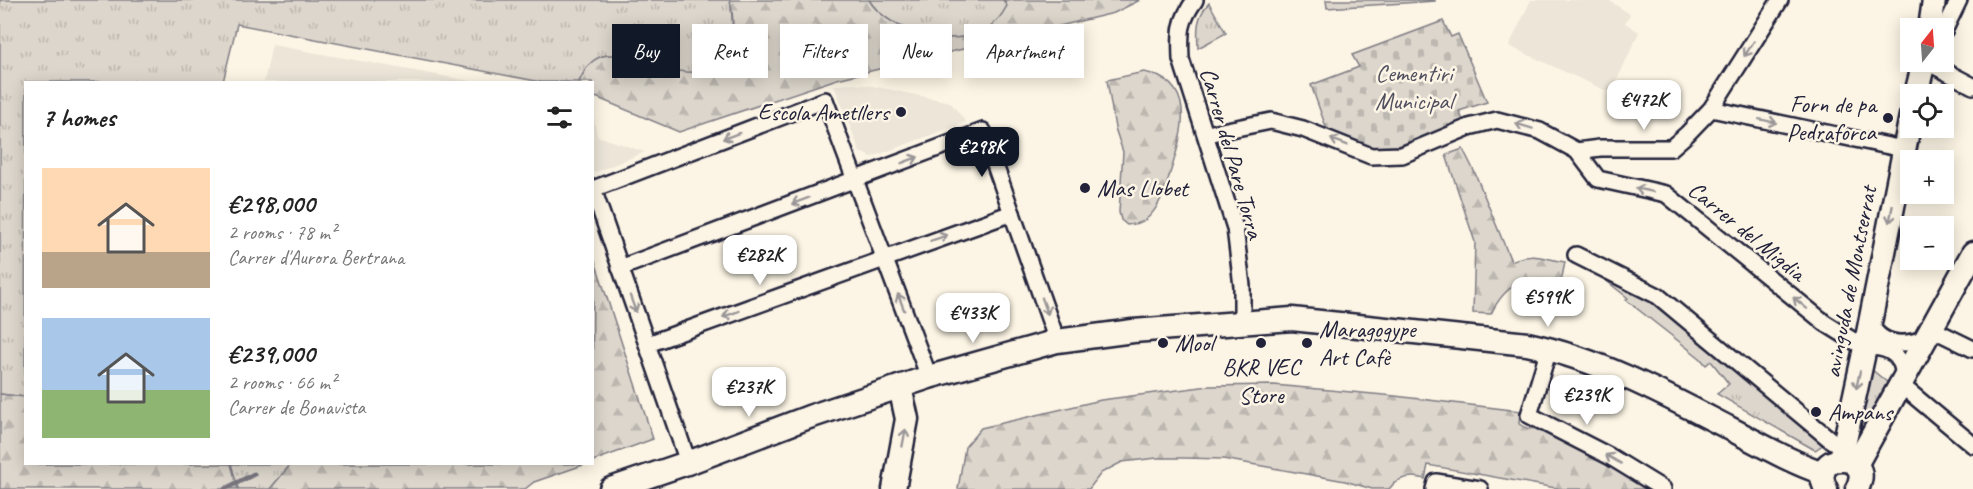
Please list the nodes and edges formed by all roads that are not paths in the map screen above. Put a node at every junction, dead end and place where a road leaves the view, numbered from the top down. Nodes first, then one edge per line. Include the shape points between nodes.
1 (1195, 0) edge
2 (1780, 0) edge
3 (1934, 0) edge
4 (1959, 0) edge
5 (1931, 18) edge
6 (1950, 18) edge
7 (1945, 72) edge
8 (1973, 86) edge
9 (1711, 109) junction
10 (1206, 134) junction
11 (1906, 138) edge
12 (1903, 149) junction
13 (1577, 151) junction
14 (855, 180) junction
15 (594, 189) edge
16 (594, 192) edge
17 (1012, 213) junction
18 (1973, 253) edge
19 (1576, 255) dead end
20 (884, 258) junction
21 (620, 268) junction
22 (1966, 282) edge
23 (1242, 322) junction
24 (1870, 323) junction
25 (1929, 334) junction
26 (1058, 341) junction
27 (648, 344) junction
28 (1865, 348) junction
29 (1549, 349) junction
30 (1973, 349) edge
31 (929, 377) junction
32 (1902, 383) junction
33 (900, 387) junction
34 (1973, 445) edge
35 (688, 462) junction
36 (1838, 466) edge
37 (1435, 485) edge
38 (611, 489) edge
39 (894, 489) edge
40 (1480, 489) edge
41 (1663, 489) edge
42 (1857, 489) edge

1 - 10 street, Carrer del Pare Torra via 1180,30 1181,59
2 -> 9 street
3 - 5 street
4 - 6 street
7 - 8 street
9 -> 12 street
9 - 13 street via 1671,148
13 -> 10 street via 1540,131 1497,120 1469,127 1402,155 1371,156 1303,129 1271,122
10 - 23 street, Carrer del Pare Torra via 1235,228
11 - 12 street, avinguda de Montserrat
12 -> 24 street, avinguda de Montserrat
28 -> 13 street, Carrer del Migdia via 1825,323 1666,194 1598,180
14 -> 15 street via 825,100
14 -> 17 street via 983,132
14 - 20 street
14 -> 21 street
16 - 21 street
20 -> 17 street
17 -> 26 street
18 - 22 street
19 - 36 street via 1658,296 1832,441
20 -> 27 street
31 -> 20 street
21 -> 27 street
22 - 25 street
23 - 26 street
23 - 29 street via 1292,319
24 - 25 street via 1874,332 1893,342 1904,344
24 - 28 street, avinguda de Montserrat
25 - 30 street
25 - 32 street
26 - 31 street
27 - 35 street
28 - 32 street, Carrer del Migdia via 1875,347 1897,356 1903,366
28 -> 36 street, avinguda de Montserrat
29 - 36 street via 1650,387 1796,464
41 -> 29 street via 1529,415
31 - 33 street
32 - 34 street
32 - 36 street
33 - 35 street
39 -> 33 street via 907,419
35 - 38 street
36 - 42 street, avinguda de Montserrat via 1860,475
37 - 40 street

